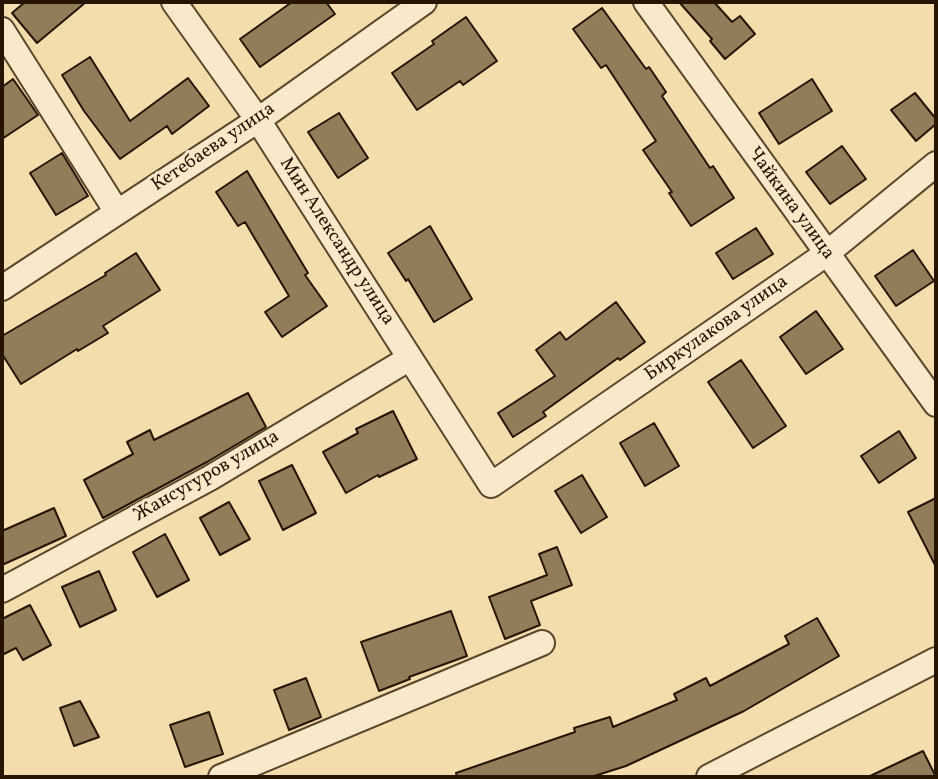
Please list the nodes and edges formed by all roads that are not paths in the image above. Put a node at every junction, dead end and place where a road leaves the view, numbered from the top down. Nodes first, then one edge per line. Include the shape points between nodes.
1 (174, 2) edge
2 (424, 2) edge
3 (646, 2) edge
4 (2, 30) edge
5 (258, 120) junction
6 (936, 164) edge
7 (117, 212) junction
8 (826, 254) junction
9 (2, 288) edge
10 (410, 358) junction
11 (936, 404) edge
12 (491, 485) joint
13 (2, 590) edge
14 (542, 643) dead end
15 (936, 660) edge
16 (222, 777) edge
17 (709, 777) edge

1 - 5 street, Мин Александр улица
2 - 5 street, Кетебаева улица
3 - 8 street, Чайкина улица
4 - 7 street
5 - 7 street, Кетебаева улица
5 - 10 street, Мин Александр улица
6 - 8 street, Биркулакова улица
7 - 9 street, Кетебаева улица
8 - 11 street, Чайкина улица
8 - 12 street, Биркулакова улица
10 - 12 street, Мин Александр улица
10 - 13 street, Жансугуров улица via 210,478
14 - 16 street
15 - 17 street

